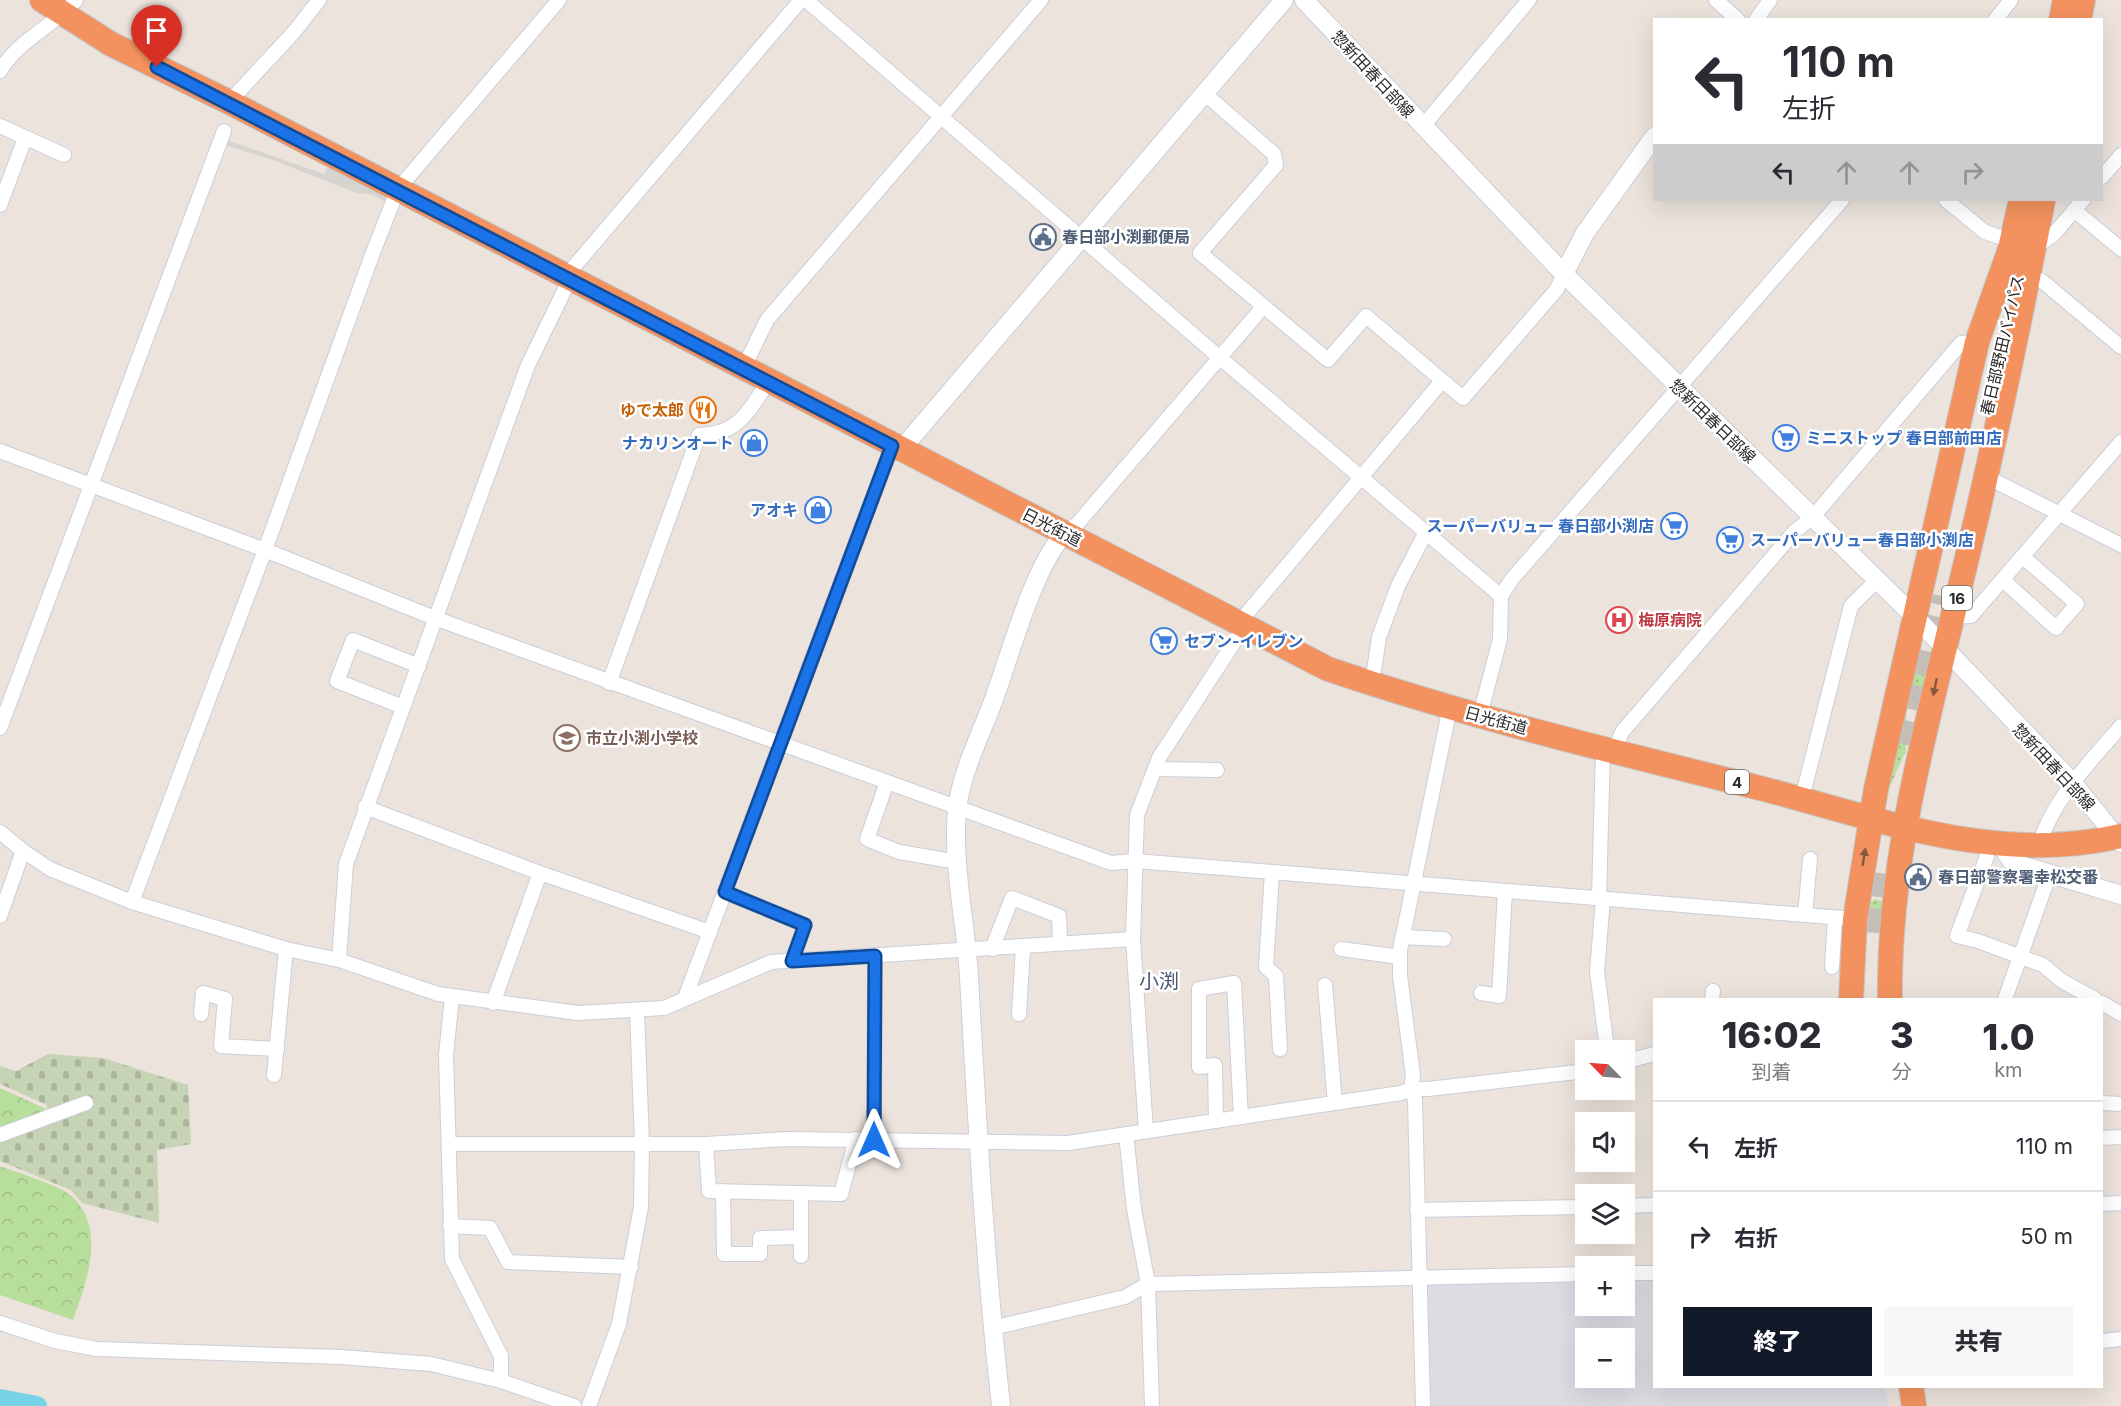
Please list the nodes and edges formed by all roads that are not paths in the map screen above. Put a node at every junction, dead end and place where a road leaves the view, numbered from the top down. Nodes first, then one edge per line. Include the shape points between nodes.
1 (42, 0) edge
2 (319, 0) edge
3 (559, 0) edge
4 (801, 0) edge
5 (806, 0) edge
6 (1041, 0) edge
7 (1284, 0) edge
8 (1304, 0) edge
9 (1529, 0) edge
10 (1716, 0) edge
11 (1770, 0) edge
12 (2011, 0) edge
13 (2065, 0) edge
14 (2084, 0) edge
15 (70, 8) edge
16 (1736, 18) edge
17 (1757, 18) edge
18 (1997, 18) edge
19 (2061, 18) edge
20 (2080, 18) edge
21 (0, 71) edge
22 (1204, 93) junction
23 (229, 102) junction
24 (940, 117) junction
25 (0, 126) edge
26 (1423, 126) junction
27 (224, 132) dead end
28 (25, 138) junction
29 (1653, 138) edge
30 (2121, 154) edge
31 (64, 155) dead end
32 (2103, 176) edge
33 (398, 189) junction
34 (1841, 201) edge
35 (1947, 201) edge
36 (2021, 201) edge
37 (2035, 201) edge
38 (2042, 201) edge
39 (0, 205) edge
40 (2078, 205) edge
41 (1081, 238) junction
42 (2018, 247) junction
43 (2121, 249) edge
44 (1564, 274) junction
45 (2028, 276) junction
46 (570, 279) junction
47 (1263, 307) junction
48 (1977, 342) junction
49 (2121, 347) edge
50 (1219, 357) junction
51 (743, 369) junction
52 (1442, 381) junction
53 (768, 382) junction
54 (1680, 389) junction
55 (2121, 442) edge
56 (896, 449) junction
57 (0, 451) edge
58 (1360, 476) junction
59 (1986, 476) junction
60 (92, 486) junction
61 (2060, 515) junction
62 (1812, 518) junction
63 (1426, 532) junction
64 (1065, 533) junction
65 (2121, 545) edge
66 (265, 550) junction
67 (2023, 557) junction
68 (1877, 580) junction
69 (2003, 580) junction
70 (1501, 596) junction
71 (1944, 602) junction
72 (1914, 616) junction
73 (437, 619) junction
74 (1241, 625) junction
75 (1944, 648) junction
76 (419, 666) junction
77 (609, 682) junction
78 (1372, 684) junction
79 (403, 707) junction
80 (1450, 707) junction
81 (1480, 715) junction
82 (2121, 726) edge
83 (0, 728) edge
84 (781, 743) junction
85 (1609, 750) junction
86 (1155, 769) junction
87 (1217, 770) dead end
88 (887, 782) junction
89 (2073, 783) junction
90 (1802, 798) junction
91 (365, 807) junction
92 (957, 808) junction
93 (1871, 817) junction
94 (1906, 827) junction
95 (0, 832) edge
96 (2119, 839) edge
97 (1995, 845) junction
98 (2039, 845) junction
99 (23, 851) junction
100 (1810, 859) dead end
101 (1135, 861) junction
102 (958, 862) junction
103 (540, 873) junction
104 (1272, 873) junction
105 (2049, 876) junction
106 (1413, 884) junction
107 (1505, 891) junction
108 (725, 892) junction
109 (2121, 896) edge
110 (1601, 899) junction
111 (132, 902) junction
112 (1805, 915) junction
113 (0, 916) edge
114 (1867, 924) junction
115 (710, 932) junction
116 (1402, 937) junction
117 (1133, 939) junction
118 (1444, 939) dead end
119 (1060, 942) junction
120 (1023, 948) junction
121 (286, 949) junction
122 (992, 949) junction
123 (1341, 949) dead end
124 (967, 950) junction
125 (875, 956) junction
126 (1400, 957) junction
127 (2021, 957) junction
128 (339, 960) junction
129 (792, 961) junction
130 (1832, 967) dead end
131 (1325, 985) dead end
132 (1481, 993) dead end
133 (452, 997) junction
134 (685, 998) junction
135 (1851, 998) edge
136 (1866, 998) edge
137 (1879, 998) edge
138 (1890, 998) edge
139 (2005, 998) edge
140 (2093, 998) edge
141 (492, 1003) junction
142 (2103, 1003) edge
143 (2120, 1010) edge
144 (637, 1011) junction
145 (201, 1014) dead end
146 (1020, 1014) dead end
147 (1606, 1040) edge
148 (277, 1049) junction
149 (1280, 1049) dead end
150 (1653, 1054) edge
151 (1635, 1059) edge
152 (1575, 1072) edge
153 (274, 1075) dead end
154 (1411, 1089) junction
155 (86, 1103) dead end
156 (1335, 1103) junction
157 (2103, 1103) edge
158 (2121, 1104) edge
159 (1241, 1117) junction
160 (1216, 1121) junction
161 (1146, 1131) junction
162 (1126, 1134) junction
163 (0, 1135) edge
164 (2121, 1137) edge
165 (2103, 1138) edge
166 (856, 1140) junction
167 (874, 1140) junction
168 (978, 1141) junction
169 (642, 1143) junction
170 (450, 1144) junction
171 (706, 1144) junction
172 (723, 1191) junction
173 (801, 1193) junction
174 (2121, 1203) edge
175 (2103, 1204) edge
176 (1653, 1205) edge
177 (1635, 1206) edge
178 (1575, 1207) edge
179 (1417, 1210) junction
180 (450, 1226) junction
181 (801, 1237) junction
182 (801, 1256) dead end
183 (631, 1267) junction
184 (1635, 1273) edge
185 (1653, 1273) edge
186 (1575, 1274) edge
187 (1421, 1276) junction
188 (1148, 1284) junction
189 (0, 1323) edge
190 (992, 1328) junction
191 (2121, 1339) edge
192 (2103, 1341) edge
193 (501, 1381) junction
194 (1911, 1388) edge
195 (1926, 1388) edge
196 (574, 1406) edge
197 (589, 1406) edge
198 (1001, 1406) edge
199 (1152, 1406) edge
200 (1423, 1406) edge
201 (1914, 1406) edge
202 (1929, 1406) edge

1 - 15 highway, 日光街道 / 4
2 - 23 street
3 - 33 street
4 - 46 street via 572,269
5 - 24 street
6 - 24 street
7 - 22 street
8 - 26 street, 惣新田春日部線
9 - 26 street
10 - 16 street
11 - 17 street
12 - 18 street
13 - 19 highway
14 - 20 highway
15 - 21 street via 22,44
15 - 23 highway, 日光街道 / 4 via 111,44
22 - 41 street
22 - 47 street via 1274,154 1276,165 1200,252
23 - 33 highway, 日光街道 / 4
24 - 41 street
24 - 51 street via 767,320
25 - 28 street
26 - 44 street, 惣新田春日部線
27 - 60 street
28 - 31 street
28 - 39 street
29 - 44 street via 1586,233
30 - 32 street
33 - 46 highway, 日光街道 / 4
33 - 66 street
34 - 54 street
35 - 42 street via 1985,232
36 - 42 highway, 春日部野田バイパス / 16
37 - 71 highway, 春日部野田バイパス / 16
38 - 42 highway, 16
40 - 42 street via 2053,235
40 - 43 street
41 - 50 street
41 - 56 street
42 - 45 highway, 16
42 - 48 highway, 16
42 - 71 highway, 春日部野田バイパス / 16
44 - 52 street via 1557,289 1463,398
44 - 54 street, 惣新田春日部線
45 - 49 street via 2042,281
45 - 59 highway, 16
46 - 51 highway, 日光街道 / 4
46 - 73 street via 528,365
47 - 50 street
47 - 52 street via 1328,360 1366,316
48 - 62 street via 1961,344
48 - 72 highway, 16
50 - 58 street
50 - 64 street via 1078,523
51 - 53 highway, 日光街道 / 4
52 - 58 street
53 - 56 highway, 日光街道 / 4
53 - 77 street via 742,422 714,435 699,435
54 - 62 street, 惣新田春日部線
54 - 70 street
55 - 61 street
56 - 64 highway, 日光街道 / 4
56 - 84 street
57 - 60 street
58 - 63 street
58 - 74 street
59 - 61 street
59 - 71 highway, 16
60 - 66 street
60 - 83 street
61 - 65 street
61 - 67 street
62 - 68 street, 惣新田春日部線
62 - 85 street via 1795,531
63 - 70 street
63 - 78 street via 1398,586 1379,638
64 - 74 highway, 日光街道 / 4
64 - 92 street via 1040,574
66 - 73 street
66 - 111 street
67 - 69 street
67 - 69 street via 2077,604 2056,628
68 - 72 street, 惣新田春日部線
68 - 90 street via 1851,606
69 - 71 street via 1971,616
70 - 81 street via 1500,639
71 - 75 highway, 16
72 - 75 street, 惣新田春日部線
72 - 93 highway, 16
73 - 76 street
73 - 77 street
74 - 78 highway, 日光街道 / 4 via 1328,669
74 - 86 street
75 - 89 street, 惣新田春日部線
75 -> 94 highway, 16
76 - 79 street
76 - 79 street via 352,640 337,681
77 - 84 street
78 - 80 highway, 日光街道 / 4
79 - 91 street
80 - 81 highway, 日光街道 / 4
80 - 106 street
81 - 85 highway, 日光街道 / 4
82 - 89 street
84 - 88 street
84 - 108 street
85 - 90 highway, 日光街道 / 4
85 - 110 street
86 - 87 street
86 - 101 street via 1137,815
88 - 92 street
88 - 102 street via 867,839 899,852
89 - 96 street, 惣新田春日部線
89 - 98 street via 2045,823
90 - 93 highway, 日光街道 / 4
91 - 103 street
91 - 128 street via 346,864
92 - 101 street via 1111,863
92 - 102 street
93 - 94 highway, 日光街道 / 4
114 -> 93 highway, 16
94 - 97 highway, 日光街道 / 4
94 - 114 highway, 16
95 - 99 street
96 - 98 highway, 4
97 - 98 highway, 4
97 - 105 street via 2017,864
97 - 127 street via 1957,936
99 - 111 street via 50,869
99 - 113 street
100 - 112 street
101 - 104 street
101 - 117 street
102 - 124 street
103 - 115 street
103 - 141 street
104 - 106 street
104 - 149 street via 1266,967 1276,976
105 - 109 street
105 - 127 street
106 - 107 street
106 - 116 street
107 - 110 street
107 - 132 street via 1498,996
108 - 115 street
108 - 129 street via 805,925
110 - 112 street
110 - 147 street via 1598,971
111 - 121 street
112 - 114 street
114 - 130 street
114 - 135 highway, 16
114 - 136 highway, 16
114 - 137 highway, 16
114 - 138 highway, 16
115 - 134 street
116 - 118 street
116 - 126 street
117 - 119 street
117 - 161 street
119 - 120 street
119 - 122 street via 1059,916 1012,898
120 - 122 street
120 - 146 street
121 - 128 street
121 - 148 street
122 - 124 street
123 - 126 street
124 - 125 street
124 - 168 street
125 - 129 street
125 - 167 street
126 - 154 street via 1413,1075
127 - 139 street
127 - 140 street via 2043,965
128 - 133 street
129 - 134 street via 771,962
131 - 156 street
133 - 141 street
133 - 170 street via 446,1055
134 - 144 street via 664,1008
141 - 144 street via 578,1013
142 - 143 street
144 - 169 street
145 - 148 street via 203,993 225,999 221,1046
148 - 153 street
150 - 151 street
152 - 154 street
154 - 156 street
154 - 179 street via 1415,1100
155 - 163 street
156 - 159 street
157 - 158 street
159 - 160 street
159 - 160 street via 1234,983 1199,989 1198,1067 1215,1065
160 - 161 street
161 - 162 street
162 - 168 street via 1068,1143
162 - 188 street
164 - 165 street
166 - 167 street
166 - 171 street
166 - 173 street via 841,1194
167 - 168 street
168 - 190 street
169 - 170 street
169 - 171 street
169 - 183 street via 641,1207
170 - 180 street
171 - 172 street via 709,1191
172 - 173 street
172 - 181 street via 724,1254 760,1254 760,1238
173 - 181 street
174 - 175 street
176 - 177 street
178 - 179 street
179 - 187 street
180 - 183 street via 490,1228 508,1262
180 - 193 street via 452,1259 501,1356
181 - 182 street
183 - 197 street via 619,1324
184 - 185 street
186 - 187 street
187 - 188 street
187 - 200 street
188 - 190 street via 1125,1296
188 - 199 street
189 - 193 street via 55,1341 97,1349 431,1364
190 - 198 street
191 - 192 street
193 - 196 street
194 - 201 highway
195 - 202 highway

